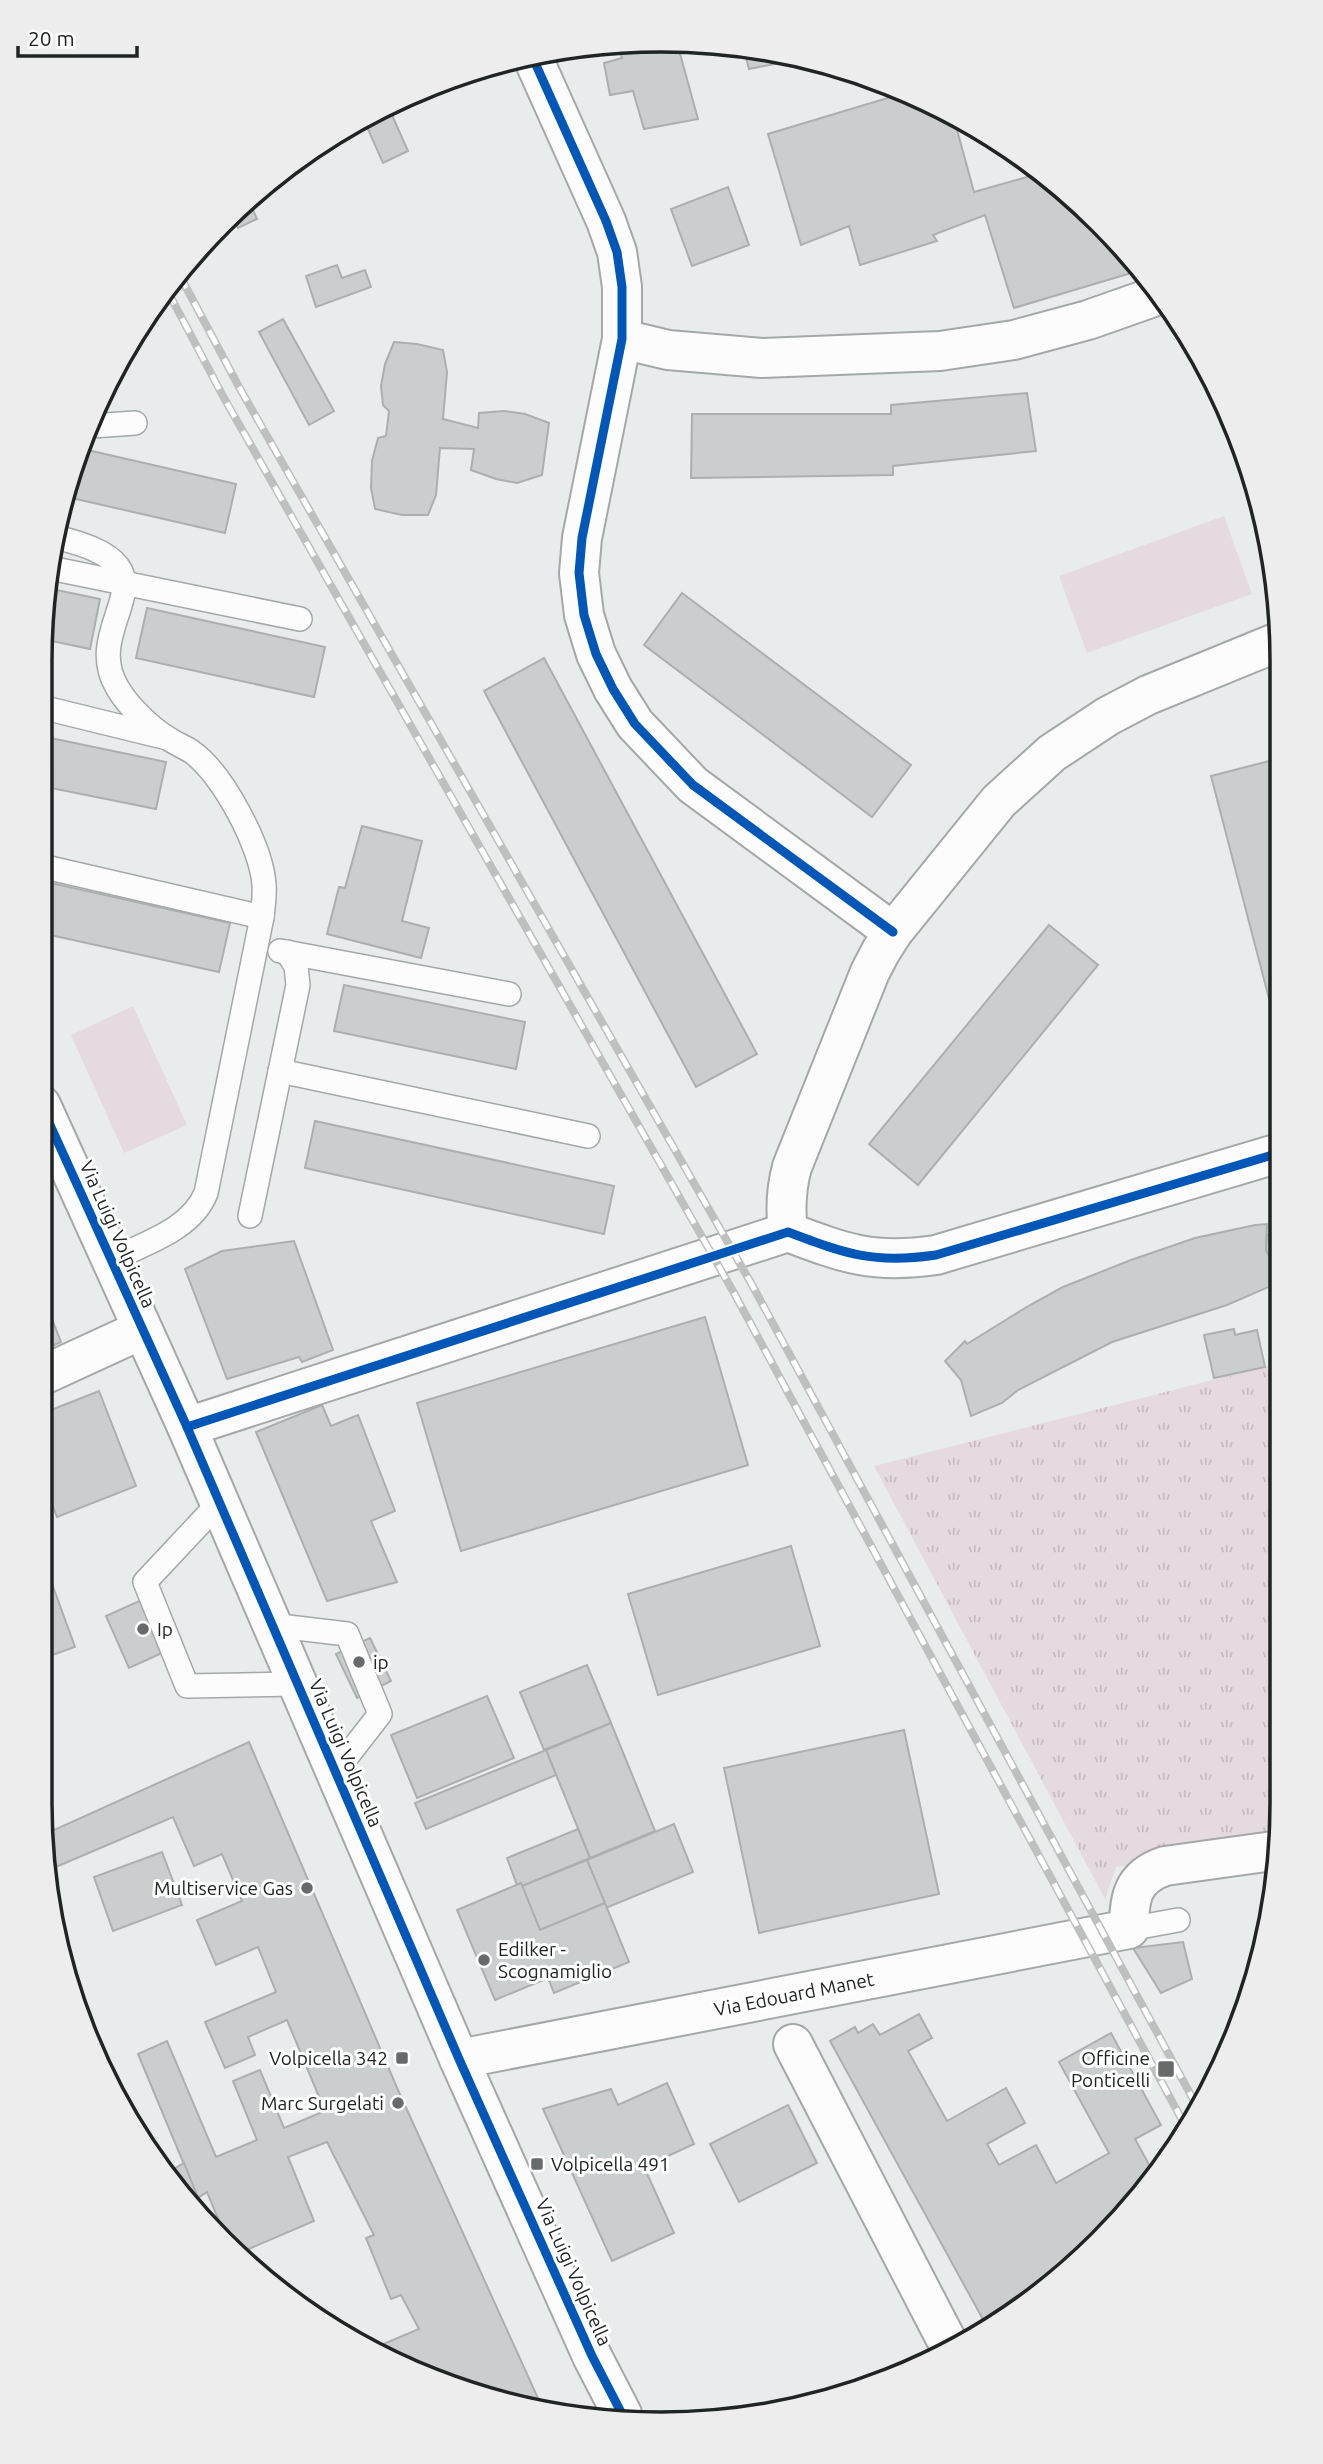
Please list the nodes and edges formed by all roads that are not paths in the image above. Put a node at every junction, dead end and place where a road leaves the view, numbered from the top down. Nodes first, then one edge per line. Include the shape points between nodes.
1 (536, 66) edge
2 (1150, 298) edge
3 (622, 339) junction
4 (135, 423) dead end
5 (100, 425) edge
6 (65, 540) edge
7 (60, 570) edge
8 (125, 584) junction
9 (300, 619) dead end
10 (1270, 645) edge
11 (52, 710) edge
12 (166, 738) junction
13 (52, 869) edge
14 (262, 917) junction
15 (893, 932) junction
16 (256, 947) junction
17 (287, 952) junction
18 (509, 994) dead end
19 (280, 1071) junction
20 (52, 1129) edge
21 (588, 1136) dead end
22 (1270, 1156) edge
23 (250, 1216) dead end
24 (788, 1232) junction
25 (111, 1260) junction
26 (141, 1330) junction
27 (52, 1372) edge
28 (187, 1427) junction
29 (219, 1503) junction
30 (271, 1625) junction
31 (296, 1684) junction
32 (335, 1772) junction
33 (1268, 1852) edge
34 (1178, 1920) dead end
35 (1129, 1929) junction
36 (793, 2044) dead end
37 (459, 2059) junction
38 (947, 2340) edge
39 (620, 2410) edge

1 - 3 street via 617,252
2 - 3 street via 1014,340 940,351 762,358 668,350
3 - 15 street via 579,573 584,615 596,654 635,724 693,785
4 - 5 lane
6 - 8 lane via 113,559
7 - 8 lane
8 - 9 lane
8 - 12 lane via 107,661 125,701
10 - 15 street via 1148,695 1052,753 999,801
11 - 12 lane
12 - 14 lane via 194,753 222,784 243,818 264,884
13 - 14 lane
14 - 16 lane
15 - 24 street via 870,972 792,1167 785,1209
16 - 17 lane
16 - 25 lane via 202,1205 182,1224
17 - 18 lane
17 - 19 lane via 296,966 298,985
19 - 21 lane
19 - 23 lane
20 - 25 street, Via Luigi Volpicella
22 - 24 street via 936,1255 874,1259 839,1252
24 - 28 street
25 - 26 street, Via Luigi Volpicella
26 - 27 street
26 - 28 street, Via Luigi Volpicella
28 - 29 street, Via Luigi Volpicella
29 - 30 street, Via Luigi Volpicella
29 - 31 lane via 145,1582 187,1686
30 - 31 street, Via Luigi Volpicella
30 - 32 lane via 347,1634 380,1714
31 - 32 street, Via Luigi Volpicella
32 - 37 street, Via Luigi Volpicella
33 - 35 street via 1151,1871 1133,1892
34 - 35 lane, Via Edouard Manet
35 - 37 street, Via Edouard Manet
36 - 38 street
37 - 39 street, Via Luigi Volpicella

